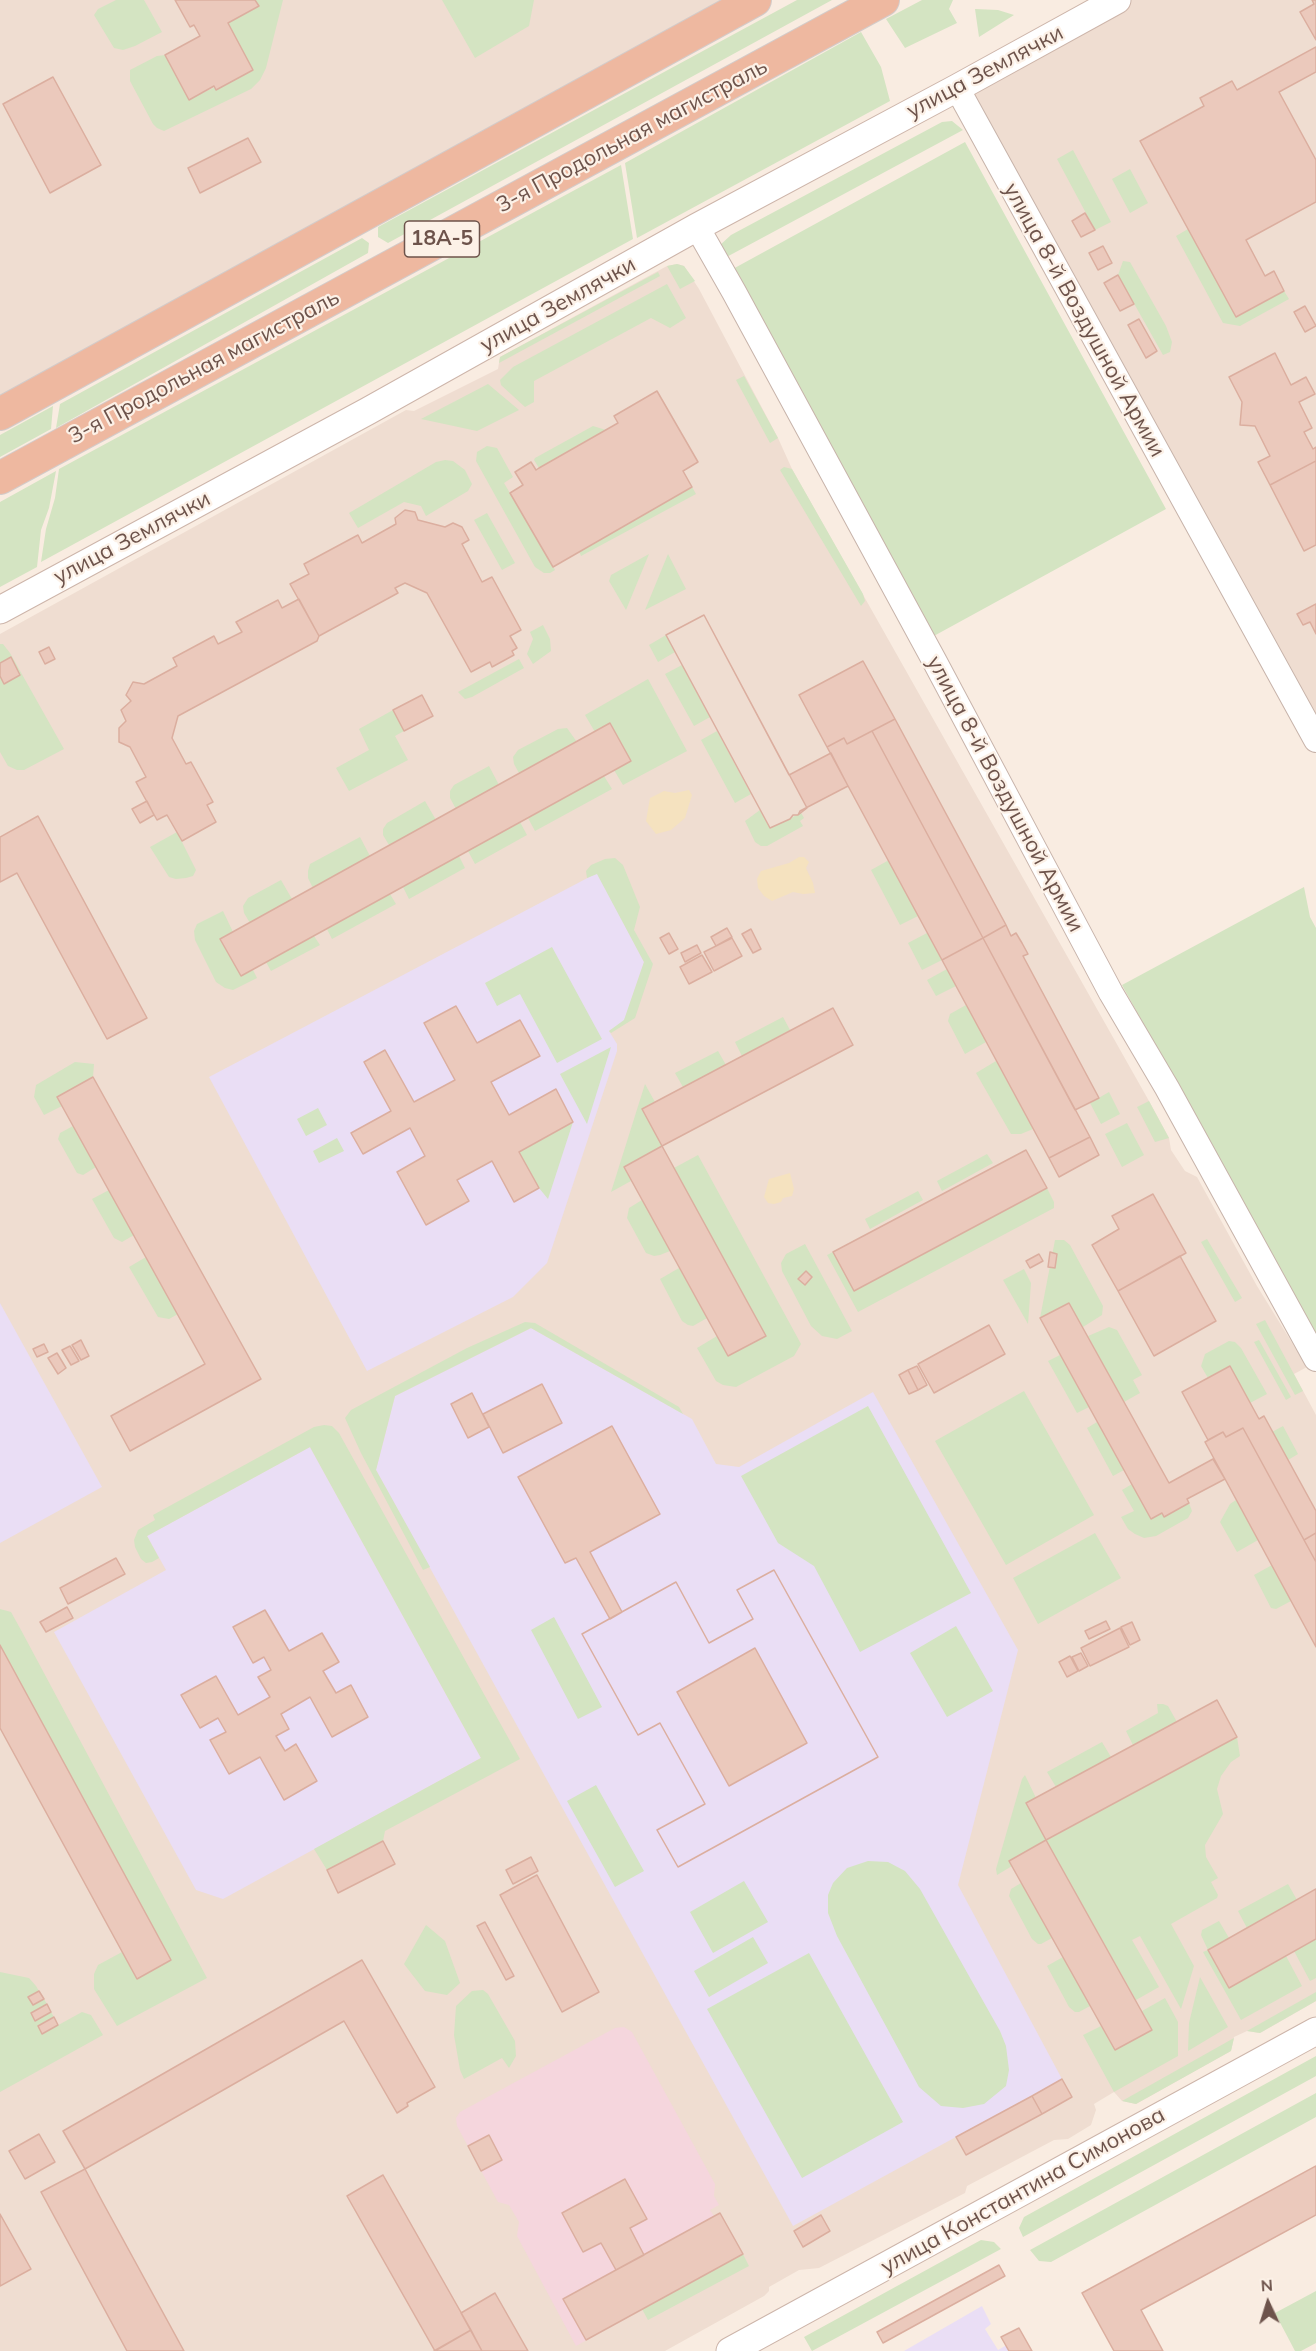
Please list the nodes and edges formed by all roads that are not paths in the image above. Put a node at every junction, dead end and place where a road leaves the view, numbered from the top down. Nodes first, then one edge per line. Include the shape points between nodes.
1 (755, 0) edge
2 (883, 0) edge
3 (1117, 0) edge
4 (957, 88) junction
5 (697, 227) junction
6 (0, 414) edge
7 (0, 478) edge
8 (0, 609) edge
9 (1316, 740) edge
10 (1316, 1359) edge
11 (1316, 2031) edge
12 (730, 2351) edge

1 - 6 highway, 18А-5
2 - 7 highway, 3-я Продольная магистраль / 18А-5
3 - 4 main road, улица Землячки
4 - 5 main road, улица Землячки
4 - 9 street, улица 8-й Воздушной Армии
5 - 8 main road, улица Землячки via 368,411
5 - 10 street, улица 8-й Воздушной Армии via 1106,984
11 - 12 main road, улица Константина Симонова

